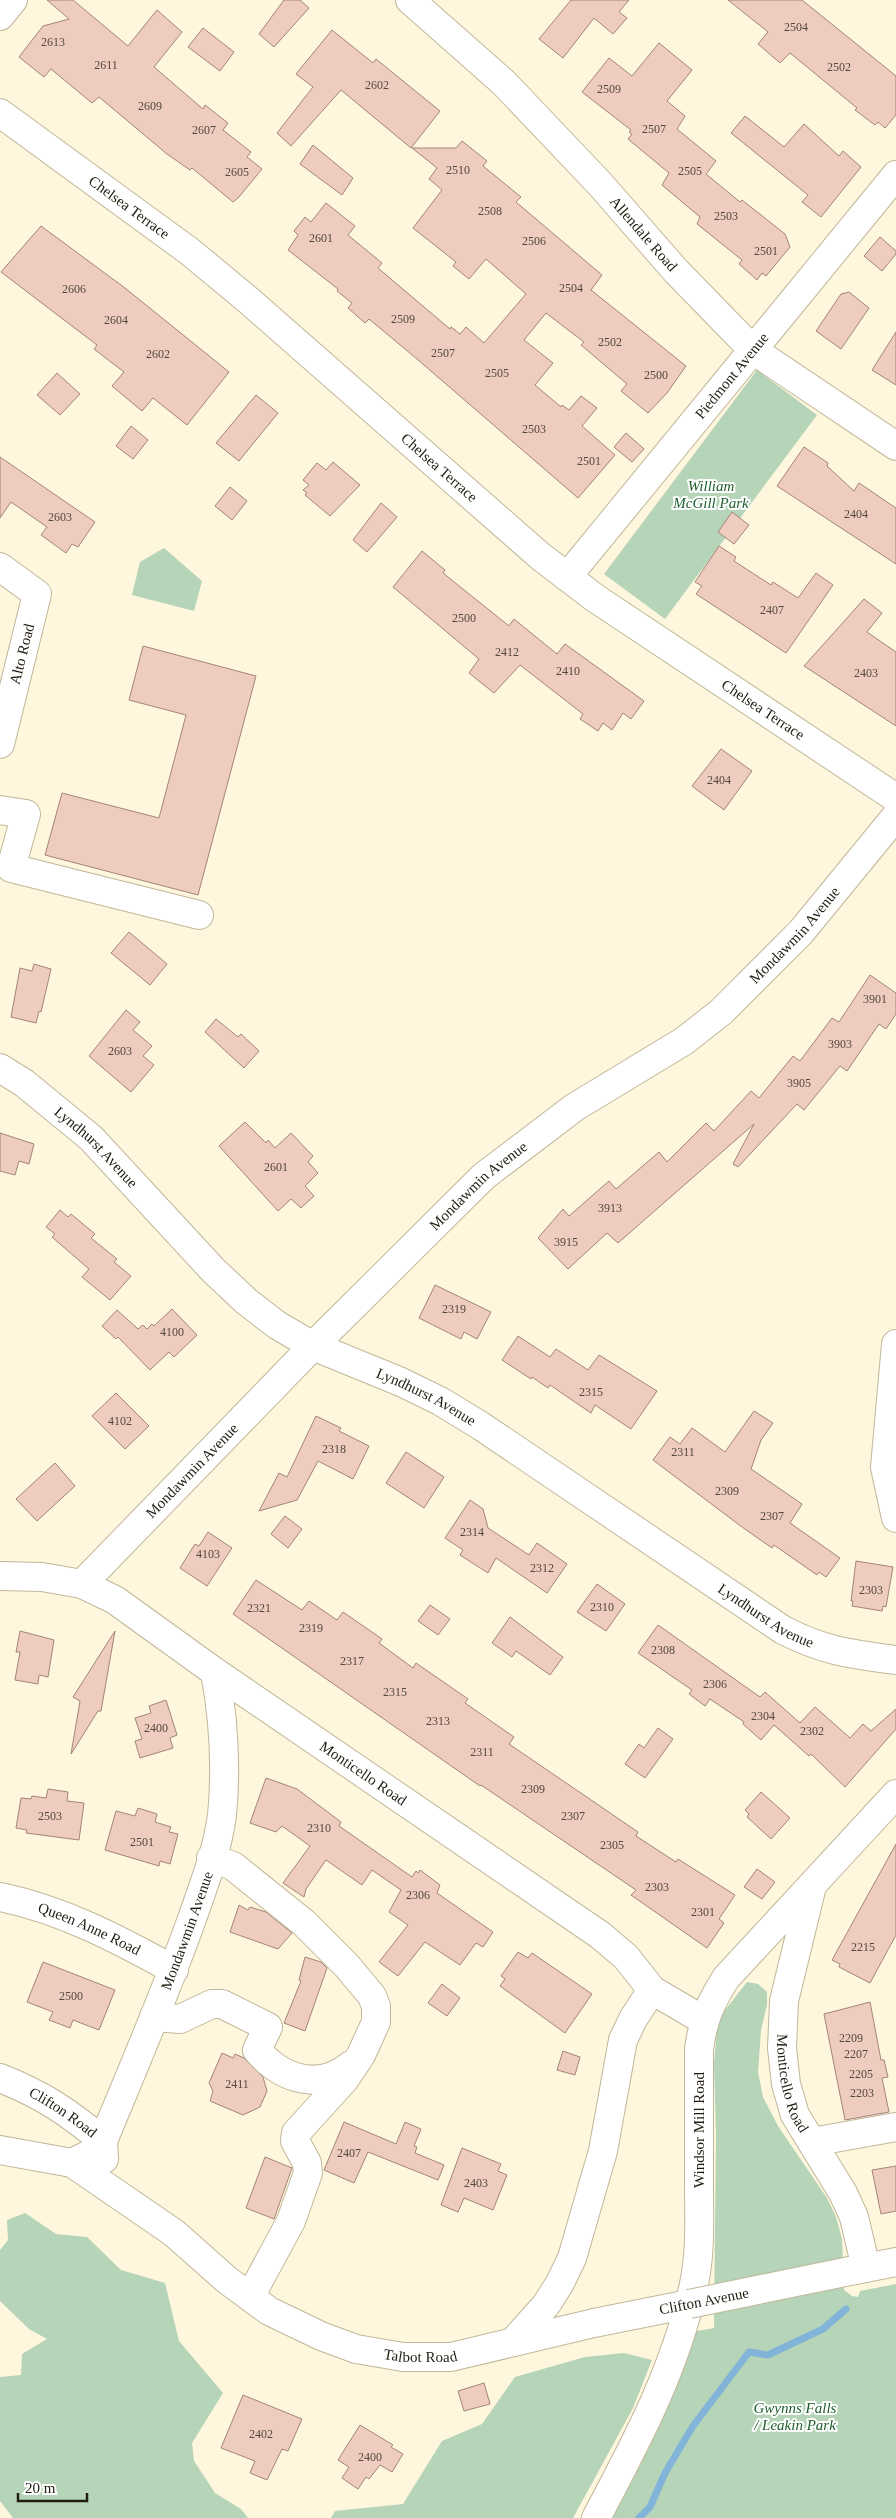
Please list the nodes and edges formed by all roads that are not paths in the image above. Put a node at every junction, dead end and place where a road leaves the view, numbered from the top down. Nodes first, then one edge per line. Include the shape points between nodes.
1 (13, 0) edge
2 (410, 0) edge
3 (0, 16) edge
4 (0, 113) edge
5 (896, 175) edge
6 (753, 350) junction
7 (896, 446) edge
8 (0, 567) edge
9 (567, 577) junction
10 (0, 744) edge
11 (896, 798) edge
12 (0, 810) edge
13 (896, 816) edge
14 (199, 915) dead end
15 (0, 1068) edge
16 (896, 1344) edge
17 (313, 1346) junction
18 (896, 1518) edge
19 (0, 1576) edge
20 (82, 1584) junction
21 (896, 1660) edge
22 (215, 1672) junction
23 (896, 1794) edge
24 (212, 1858) junction
25 (812, 1886) junction
26 (0, 1897) edge
27 (174, 1970) junction
28 (652, 1990) junction
29 (154, 2017) junction
30 (703, 2020) junction
31 (358, 2059) junction
32 (0, 2078) edge
33 (896, 2127) edge
34 (103, 2141) junction
35 (812, 2142) junction
36 (0, 2150) edge
37 (72, 2163) junction
38 (117, 2192) junction
39 (896, 2262) edge
40 (858, 2270) junction
41 (250, 2297) junction
42 (512, 2342) junction
43 (596, 2518) edge

1 - 3 street
2 - 6 street, Allendale Road via 504,83
4 - 9 street, Chelsea Terrace via 189,251
5 - 6 street, Piedmont Avenue
6 - 7 street, Allendale Road
6 - 9 street, Piedmont Avenue
8 - 10 street, Alto Road via 37,594
9 - 11 street, Chelsea Terrace
12 - 14 street via 26,814 10,868
13 - 17 street, Mondawmin Avenue via 800,932 721,1012 684,1041 575,1107 484,1176
15 - 17 street, Lyndhurst Avenue via 24,1082 91,1138 213,1270 246,1300
16 - 18 street via 885,1467
17 - 20 street, Mondawmin Avenue
17 - 21 street, Lyndhurst Avenue via 440,1401 783,1630 834,1652
19 - 20 street, Monticello Road via 42,1577
20 - 22 street, Monticello Road via 115,1600
22 - 24 street, Mondawmin Avenue via 222,1708 224,1788
22 - 28 street, Monticello Road via 600,1936 626,1957
23 - 25 street, Windsor Mill Road
24 - 27 street, Mondawmin Avenue
24 - 31 street via 233,1866 260,1886 323,1940 361,1982 376,2006 376,2022
25 - 30 street, Windsor Mill Road via 726,1978
25 - 35 street, Monticello Road via 784,2001 782,2048 786,2084 795,2115
26 - 27 street, Queen Anne Road via 75,1919
27 - 29 street, Mondawmin Avenue
28 - 30 street, Monticello Road
28 - 42 street via 623,2040 603,2151 572,2258 546,2305
29 - 31 street via 180,2019 212,2004 233,2008 268,2027 257,2050 261,2055 292,2076 307,2081 330,2078
29 - 34 street, Mondawmin Avenue
30 - 43 street, Windsor Mill Road via 699,2049 699,2239 694,2283 662,2386
31 - 41 street via 345,2079 296,2134 295,2141 307,2163 308,2173 291,2221
32 - 34 street, Clifton Road via 35,2092 70,2113
33 - 35 street
34 - 37 street, Mondawmin Avenue via 90,2154
34 - 38 street, Clifton Road via 105,2170
35 - 40 street, Monticello Road via 854,2217
36 - 37 street, Talbot Road
37 - 38 street, Talbot Road
38 - 41 street, Talbot Road via 174,2233
39 - 40 street, Clifton Avenue
40 - 42 street, Clifton Avenue, bridge
41 - 42 street, Talbot Road via 269,2311 356,2349 403,2357 450,2357

